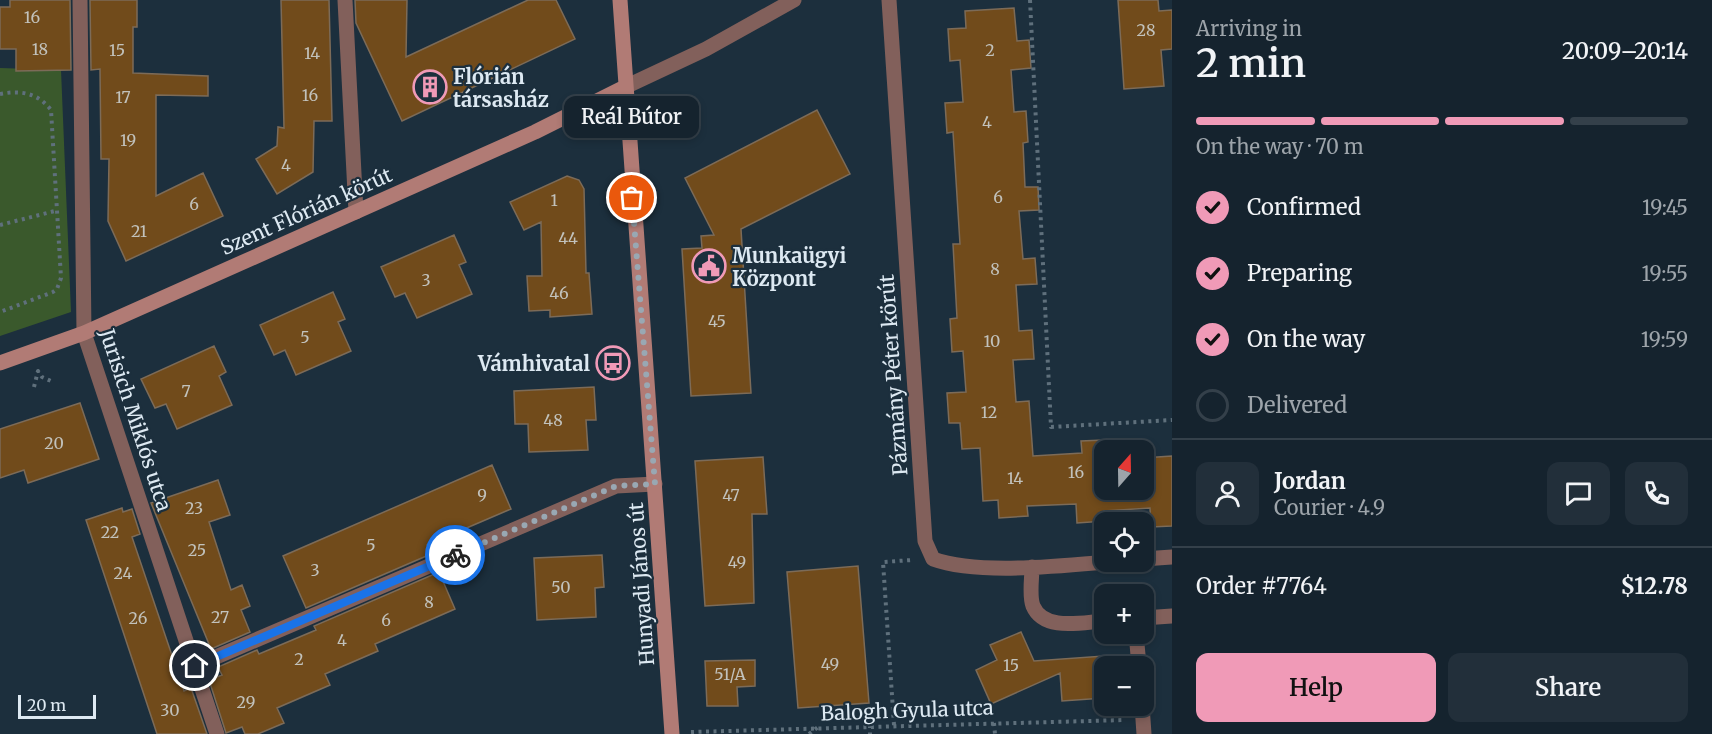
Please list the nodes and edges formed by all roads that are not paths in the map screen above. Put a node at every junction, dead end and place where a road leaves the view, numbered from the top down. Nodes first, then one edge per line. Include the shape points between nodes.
1 (80, 0) edge
2 (345, 0) edge
3 (620, 0) edge
4 (794, 0) edge
5 (890, 0) edge
6 (625, 87) junction
7 (356, 212) junction
8 (84, 333) junction
9 (0, 363) edge
10 (655, 484) junction
11 (1172, 557) edge
12 (1154, 558) edge
13 (1094, 563) edge
14 (1032, 567) junction
15 (1172, 616) edge
16 (1154, 617) edge
17 (1094, 622) edge
18 (195, 666) junction
19 (672, 733) edge
20 (217, 734) edge

1 - 8 street, Jurisich Miklós utca
2 - 7 street
3 - 6 street, Hunyadi János út
4 - 6 street via 706,49
5 - 14 street, Pázmány Péter körút via 925,541 933,559 949,565
6 - 7 street, Szent Flórián körút
6 - 10 street, Hunyadi János út
7 - 8 street, Szent Flórián körút
8 - 9 street, Szent Flórián körút
8 - 18 street, Jurisich Miklós utca
10 - 18 street via 616,486
10 - 19 street, Hunyadi János út
11 - 12 street
13 - 14 street
14 - 17 street via 1033,605 1041,617 1061,624
15 - 16 street
18 - 20 street, Jurisich Miklós utca

